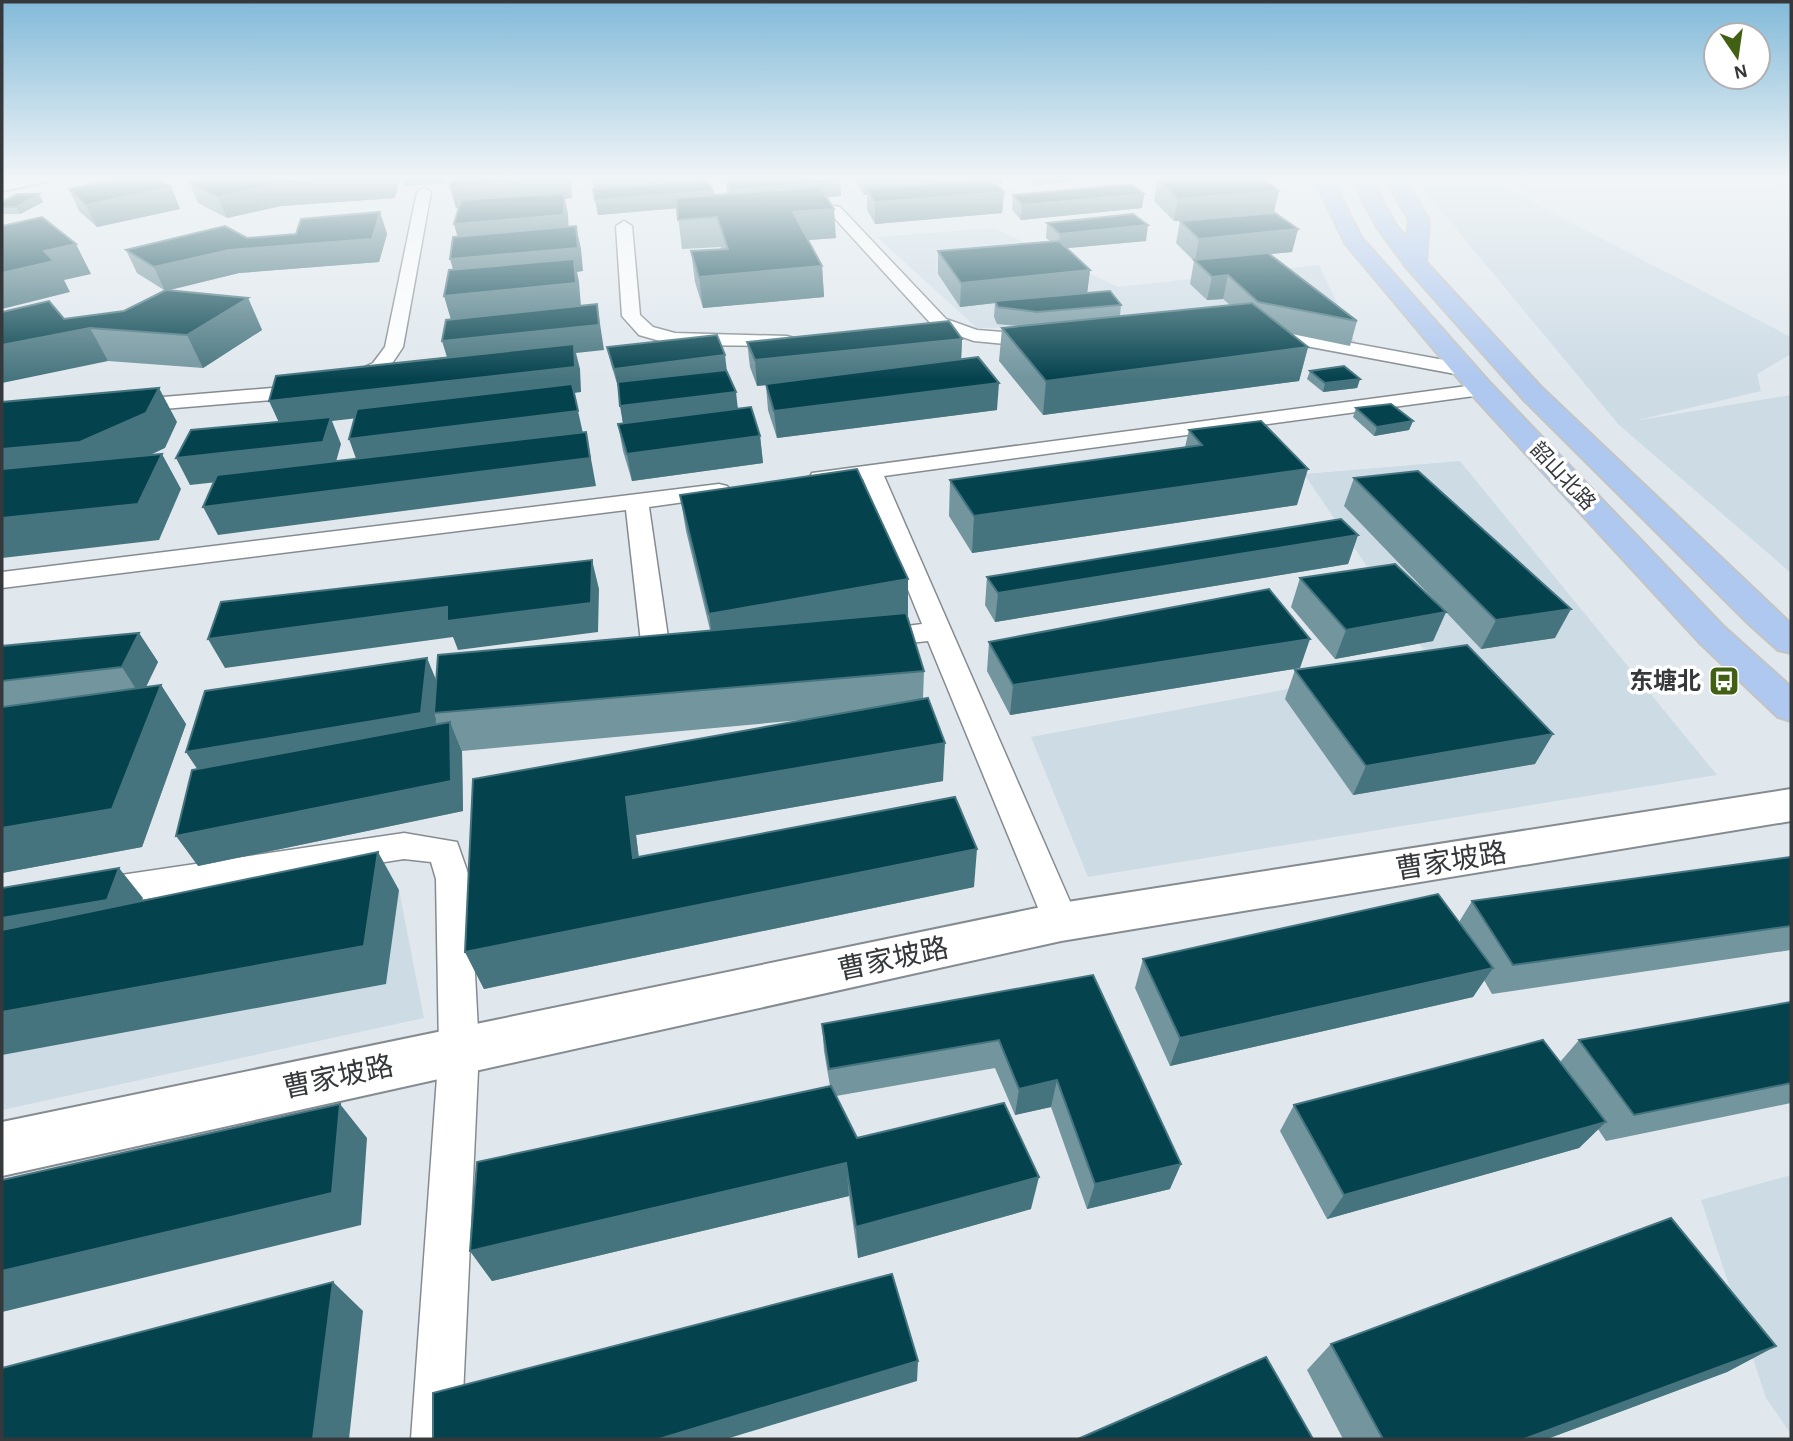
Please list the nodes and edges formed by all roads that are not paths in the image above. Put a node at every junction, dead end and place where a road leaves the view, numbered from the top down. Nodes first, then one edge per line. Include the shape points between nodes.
1 (414, 244) edge
2 (625, 244) edge
3 (867, 244) edge
4 (1357, 244) edge
5 (1369, 244) edge
6 (1400, 244) edge
7 (1417, 244) edge
8 (1373, 261) junction
9 (1415, 264) junction
10 (940, 323) junction
11 (914, 326) edge
12 (1238, 328) edge
13 (1055, 336) edge
14 (809, 339) edge
15 (1474, 380) junction
16 (113, 408) edge
17 (871, 472) junction
18 (802, 480) edge
19 (747, 487) edge
20 (637, 501) junction
21 (2, 580) edge
22 (938, 631) junction
23 (846, 641) edge
24 (1791, 642) edge
25 (655, 653) edge
26 (1791, 708) edge
27 (1791, 805) edge
28 (69, 897) edge
29 (1061, 922) junction
30 (459, 1049) junction
31 (2, 1149) edge
32 (436, 1439) edge

1 - 16 street via 394,347 380,367 352,381 309,391
2 - 14 street via 631,316 646,331 674,339 729,342
3 - 10 street
4 - 8 main road
5 - 8 main road, 韶山北路
6 - 9 main road, 韶山北路
7 - 9 main road
8 - 15 main road, 韶山北路
9 - 24 main road, 韶山北路 via 1533,394
10 - 11 street
10 - 13 street via 974,335
12 - 15 street
15 - 17 street
15 - 26 main road, 韶山北路 via 1711,634
17 - 18 street
17 - 22 street
19 - 20 street
20 - 21 street
20 - 25 street
22 - 23 street
22 - 29 street
27 - 29 street, 曹家坡路
28 - 30 street via 404,846 445,852 453,879
29 - 30 street, 曹家坡路
30 - 31 street, 曹家坡路
30 - 32 street

